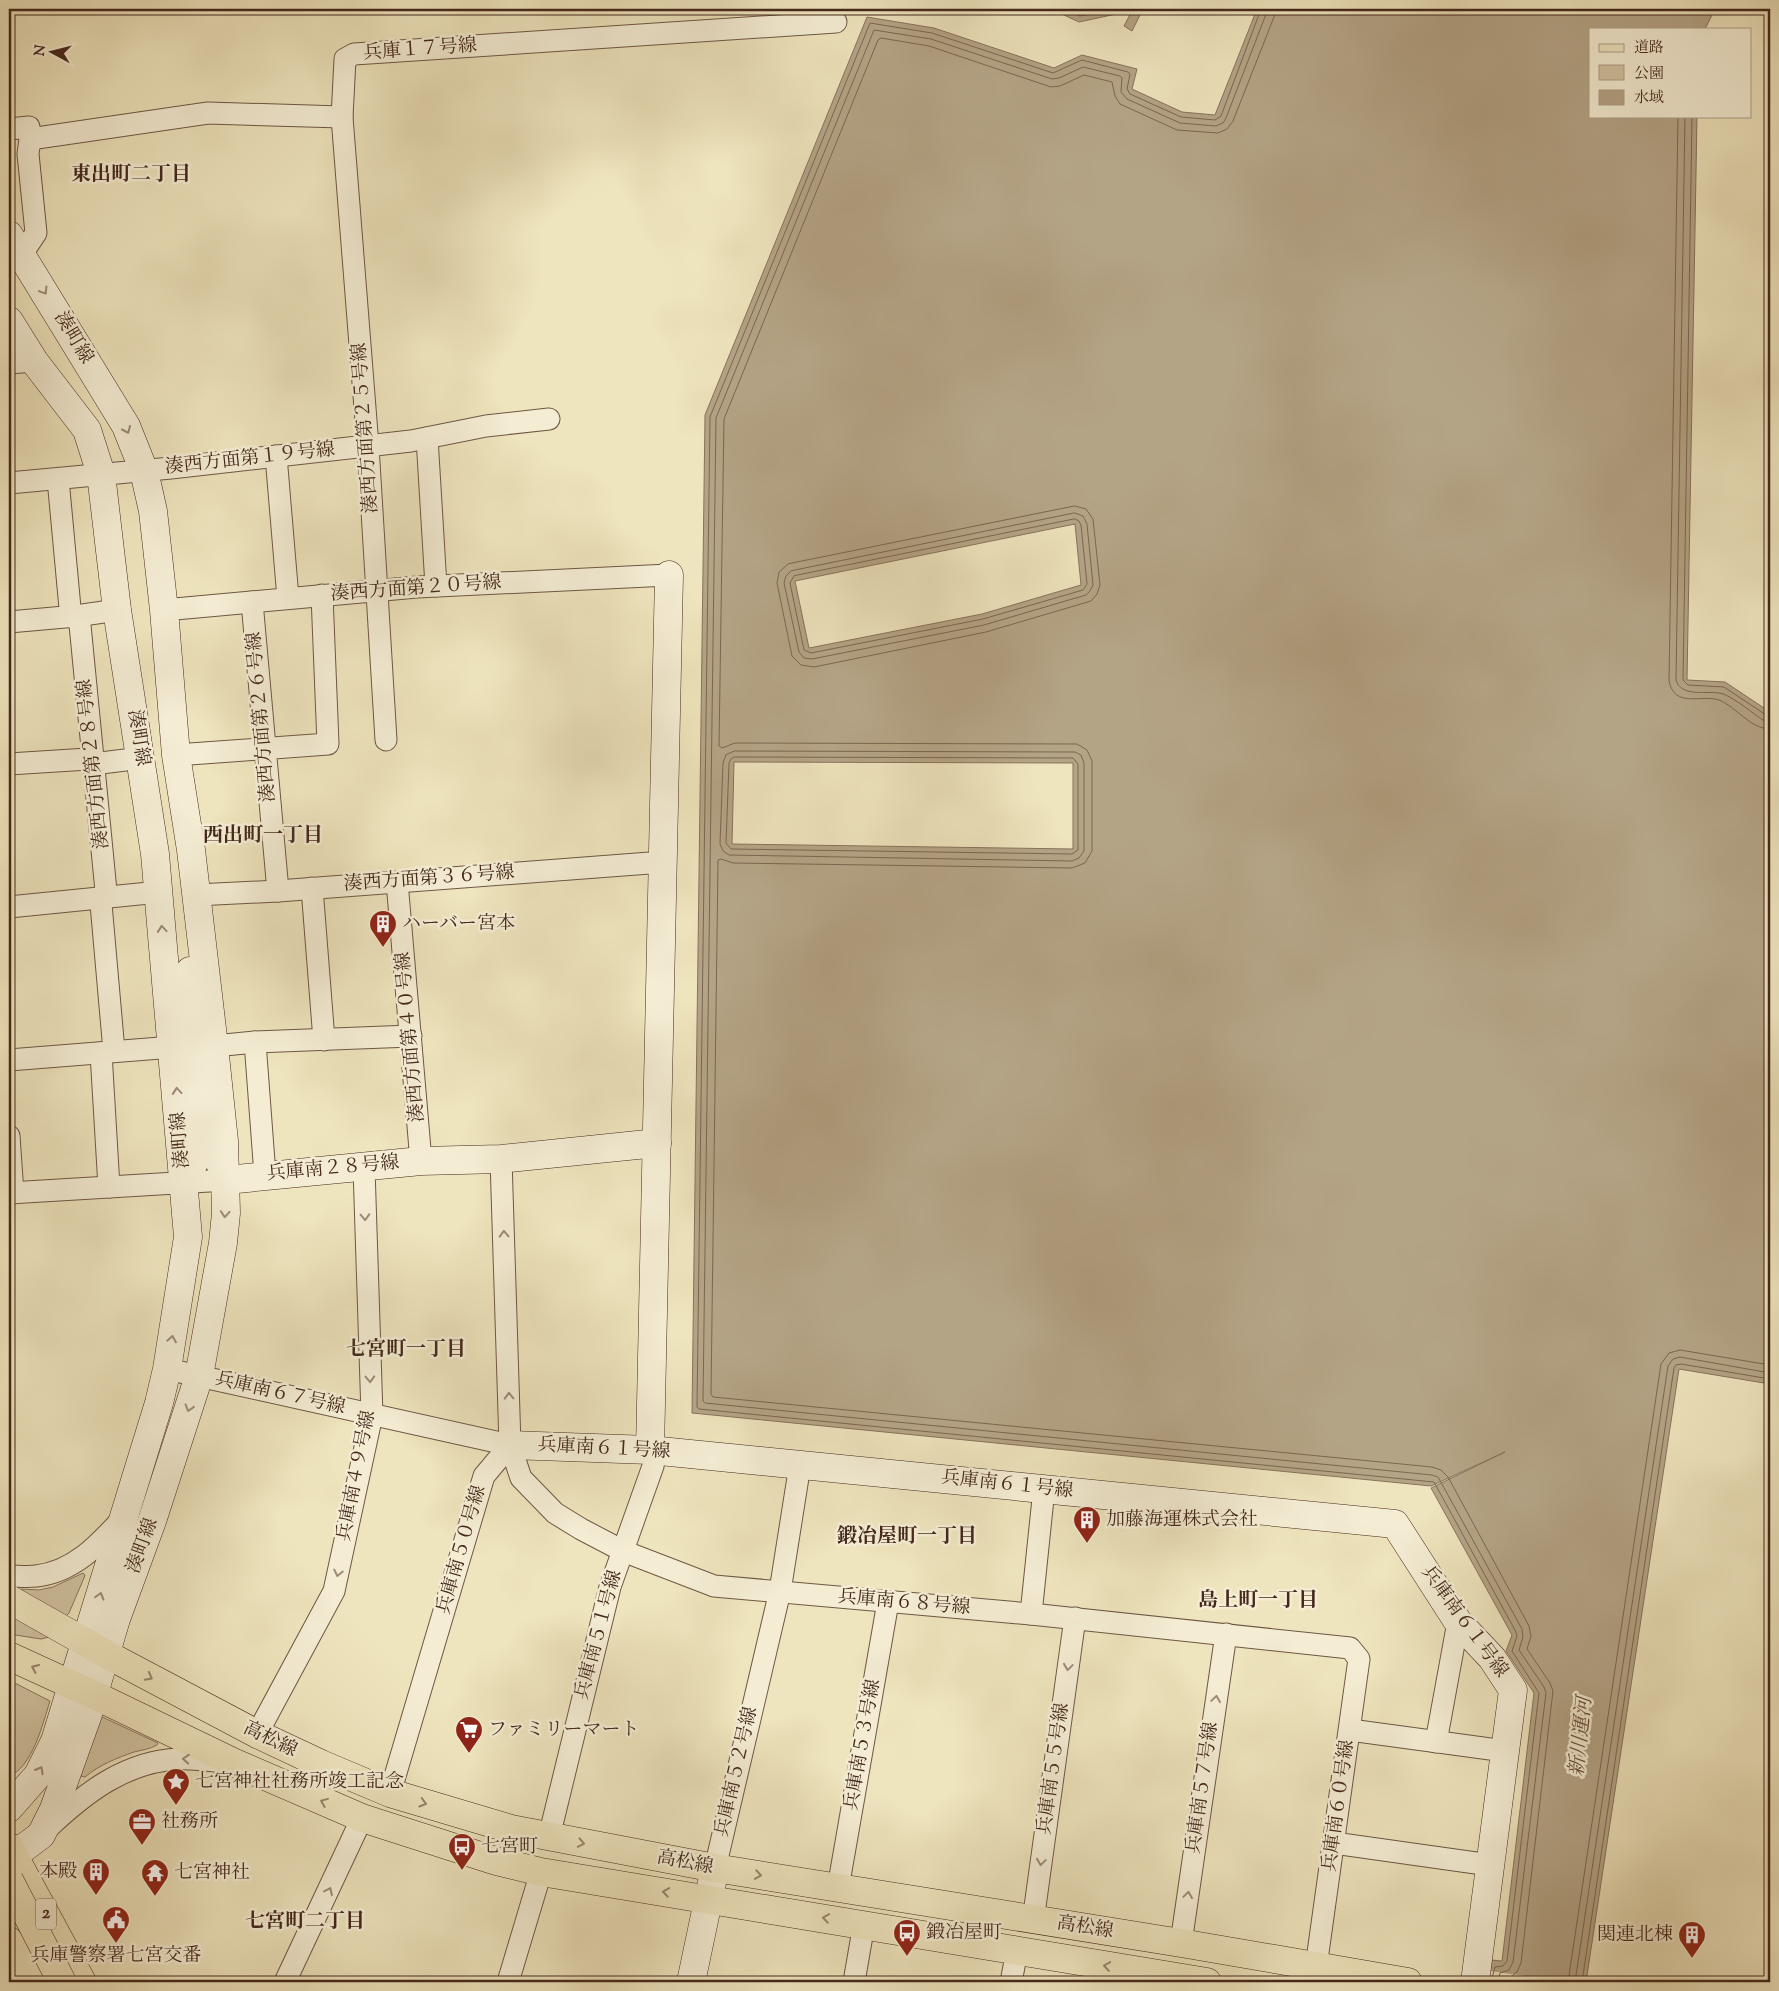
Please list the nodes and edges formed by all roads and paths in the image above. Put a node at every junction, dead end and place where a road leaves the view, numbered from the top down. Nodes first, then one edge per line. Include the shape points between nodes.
1 (836, 22) dead end
2 (342, 117) junction
3 (9, 129) edge
4 (30, 139) junction
5 (15, 244) edge
6 (9, 321) edge
7 (22, 362) edge
8 (550, 419) dead end
9 (427, 438) junction
10 (368, 446) junction
11 (276, 456) junction
12 (144, 471) junction
13 (101, 474) junction
14 (58, 479) junction
15 (9, 484) edge
16 (669, 575) joint
17 (436, 586) junction
18 (377, 590) junction
19 (322, 595) junction
20 (288, 598) junction
21 (252, 602) junction
22 (117, 610) junction
23 (164, 610) junction
24 (76, 616) junction
25 (9, 622) edge
26 (386, 740) dead end
27 (265, 748) junction
28 (176, 755) junction
29 (141, 758) junction
30 (93, 761) junction
31 (9, 764) edge
32 (663, 862) junction
33 (397, 882) junction
34 (312, 888) junction
35 (278, 891) junction
36 (159, 892) junction
37 (196, 895) junction
38 (102, 898) junction
39 (9, 907) edge
40 (191, 957) junction
41 (411, 1036) junction
42 (324, 1040) junction
43 (255, 1042) junction
44 (214, 1046) junction
45 (173, 1047) junction
46 (107, 1052) junction
47 (9, 1060) edge
48 (9, 1136) edge
49 (657, 1143) junction
50 (501, 1159) junction
51 (422, 1161) junction
52 (364, 1168) junction
53 (265, 1175) junction
54 (226, 1180) junction
55 (184, 1182) junction
56 (109, 1187) junction
57 (11, 1193) edge
58 (167, 1369) junction
59 (199, 1376) junction
60 (372, 1415) junction
61 (510, 1445) junction
62 (650, 1450) junction
63 (800, 1465) junction
64 (1044, 1489) junction
65 (123, 1518) junction
66 (622, 1551) junction
67 (9, 1576) edge
68 (780, 1591) junction
69 (9, 1599) edge
70 (888, 1602) junction
71 (1031, 1614) junction
72 (1075, 1618) junction
73 (1458, 1622) junction
74 (1226, 1634) junction
75 (1350, 1648) joint
76 (96, 1649) junction
77 (9, 1656) edge
78 (84, 1690) junction
79 (1350, 1730) junction
80 (257, 1734) junction
81 (1436, 1742) junction
82 (1505, 1751) junction
83 (235, 1763) junction
84 (390, 1793) junction
85 (9, 1808) edge
86 (362, 1818) junction
87 (41, 1835) junction
88 (549, 1837) junction
89 (1334, 1844) junction
90 (13, 1864) edge
91 (1490, 1865) junction
92 (715, 1868) junction
93 (541, 1872) junction
94 (838, 1888) junction
95 (708, 1899) junction
96 (1033, 1920) junction
97 (864, 1924) junction
98 (9, 1941) edge
99 (1181, 1943) junction
100 (1017, 1951) junction
101 (1316, 1967) junction
102 (32, 1982) edge
103 (38, 1982) edge
104 (62, 1982) edge
105 (82, 1982) edge
106 (285, 1982) edge
107 (508, 1982) edge
108 (691, 1982) edge
109 (854, 1982) edge
110 (1011, 1982) edge
111 (1207, 1982) edge
112 (1408, 1982) edge
113 (1475, 1982) edge

1 - 2 street, 兵庫１７号線 via 354,54 346,60
2 - 4 street via 208,114
2 - 10 street, 湊西方面第２５号線
3 - 4 street via 29,127
4 - 5 street via 28,154 36,233
5 -> 12 street, 湊町線 via 126,426
6 - 7 street, 湊町線
7 - 13 street, 湊町線 via 87,430
8 - 9 street, 湊西方面第１９号線 via 486,426
9 - 10 street, 湊西方面第１９号線
9 - 17 street
10 - 11 street, 湊西方面第１９号線
10 - 18 street, 湊西方面第２５号線
11 - 12 street, 湊西方面第１９号線
11 - 20 street
12 - 13 street, 湊西方面第１９号線
12 - 23 street, 湊町線 via 153,511
12 - 40 street, 湊町線 via 142,512 165,756
13 - 14 street, 湊西方面第１９号線
13 - 22 street, 湊町線
14 - 15 street, 湊西方面第１９号線
14 - 24 street, 湊西方面第２８号線 via 70,608
16 - 17 street, 湊西方面第２０号線
16 - 32 street
17 - 18 street, 湊西方面第２０号線
18 - 19 street, 湊西方面第２０号線
18 - 26 street, 湊西方面第２５号線
19 - 20 street, 湊西方面第２０号線
19 - 27 street via 328,744
20 - 21 street, 湊西方面第２０号線
21 - 23 street, 湊西方面第２０号線
21 - 27 street, 湊西方面第２６号線
22 - 24 street
22 - 29 street, 湊町線
23 - 28 street, 湊町線
24 - 25 street
24 - 30 street, 湊西方面第２８号線 via 80,625
27 - 28 street
27 - 35 street, 湊西方面第２６号線
28 - 37 street, 湊町線
29 - 30 street
29 - 36 street, 湊町線
30 - 31 street
30 - 38 street, 湊西方面第２８号線 via 106,891
32 - 33 street, 湊西方面第３６号線
32 - 49 street
33 - 34 street, 湊西方面第３６号線
33 - 41 street, 湊西方面第４０号線
34 - 35 street, 湊西方面第３６号線
34 - 42 street
35 - 37 street, 湊西方面第３６号線
36 - 38 street
45 -> 36 street, 湊町線
37 - 44 street, 湊町線
38 - 39 street
38 - 46 street, 湊西方面第２８号線
40 - 54 street, 湊町線 via 213,1142
40 - 55 street, 湊町線 via 189,1027 203,1144
41 - 42 street
41 - 51 street, 湊西方面第４０号線
42 - 43 street
43 - 44 street
43 - 53 street
44 - 54 street, 湊町線
45 - 46 street
55 -> 45 street, 湊町線
46 - 47 street
46 - 56 street, 湊西方面第２８号線
48 - 57 street
49 - 50 street, 兵庫南２８号線
49 - 62 street
50 - 51 street, 兵庫南２８号線
61 -> 50 street
51 - 52 street, 兵庫南２８号線
52 - 53 street, 兵庫南２８号線
52 -> 60 street, 兵庫南４９号線
53 - 54 street, 兵庫南２８号線
54 - 55 street, 兵庫南２８号線
54 -> 59 street, 湊町線 via 223,1243
55 - 56 street, 兵庫南２８号線
58 -> 55 street, 湊町線 via 188,1237
56 - 57 street, 兵庫南２８号線
58 - 59 street, 兵庫南６７号線
58 - 65 street, 湊町線
59 - 60 street, 兵庫南６７号線
59 -> 76 street, 湊町線 via 116,1619
60 - 61 street, 兵庫南６７号線
60 -> 80 street, 兵庫南４９号線 via 334,1591
61 - 62 street, 兵庫南６１号線
61 - 66 street, 兵庫南６８号線 via 522,1478 555,1513
61 - 84 street, 兵庫南５０号線 via 484,1476
62 - 63 street, 兵庫南６１号線
62 - 66 street, 兵庫南５１号線 via 653,1466
63 - 64 street, 兵庫南６１号線
63 - 68 street, 兵庫南５２号線
64 - 71 street
64 - 73 street, 兵庫南６１号線 via 1395,1524
65 - 67 street via 93,1549 64,1569 37,1576
76 -> 65 street, 湊町線
66 - 68 street, 兵庫南６８号線 via 714,1586
66 - 88 street, 兵庫南５１号線 via 610,1587
68 - 70 street, 兵庫南６８号線
68 - 92 street, 兵庫南５２号線
69 - 76 main road, 高松線
70 - 71 street, 兵庫南６８号線
70 - 94 street, 兵庫南５３号線
71 - 72 street, 兵庫南６８号線
72 - 74 street, 兵庫南６８号線
72 -> 96 street, 兵庫南５５号線
73 - 81 street
73 - 82 street, 兵庫南６１号線 via 1492,1658 1513,1690
74 - 75 street, 兵庫南６８号線
99 -> 74 street, 兵庫南５７号線
75 - 79 street, 兵庫南６０号線 via 1359,1659
76 - 78 street, 湊町線
76 -> 80 main road, 高松線
78 -> 77 main road, 高松線
78 - 83 main road, 高松線
85 -> 78 street, 湊町線 via 38,1775
78 - 87 street, 湊町線 via 61,1791
79 - 81 street
79 - 89 street, 兵庫南６０号線
80 - 84 main road, 高松線
81 - 82 street
82 - 91 street, 兵庫南６１号線
86 -> 83 main road, 高松線
83 -> 87 street via 179,1758 138,1766 108,1780 78,1800
84 -> 88 main road, 高松線
86 - 93 main road, 高松線
106 -> 86 street
87 - 90 street, 湊町線
88 -> 92 main road, 高松線
89 - 91 street
89 - 101 street, 兵庫南６０号線
90 - 103 main road via 37,1944
90 - 104 main road, bridge
90 - 105 main road, 2
91 - 113 street, 兵庫南６１号線
92 -> 94 main road, 高松線
92 - 95 street, 兵庫南５２号線
95 -> 93 main road, 高松線
93 - 107 street
94 - 96 main road, 高松線
97 -> 95 main road, 高松線
95 - 108 street, 兵庫南５２号線
96 - 99 main road, 高松線
97 - 100 main road, 高松線
97 - 109 street
98 - 102 main road
99 - 101 main road, 高松線
100 - 110 street
111 -> 100 main road, 高松線
101 - 112 main road, 高松線

